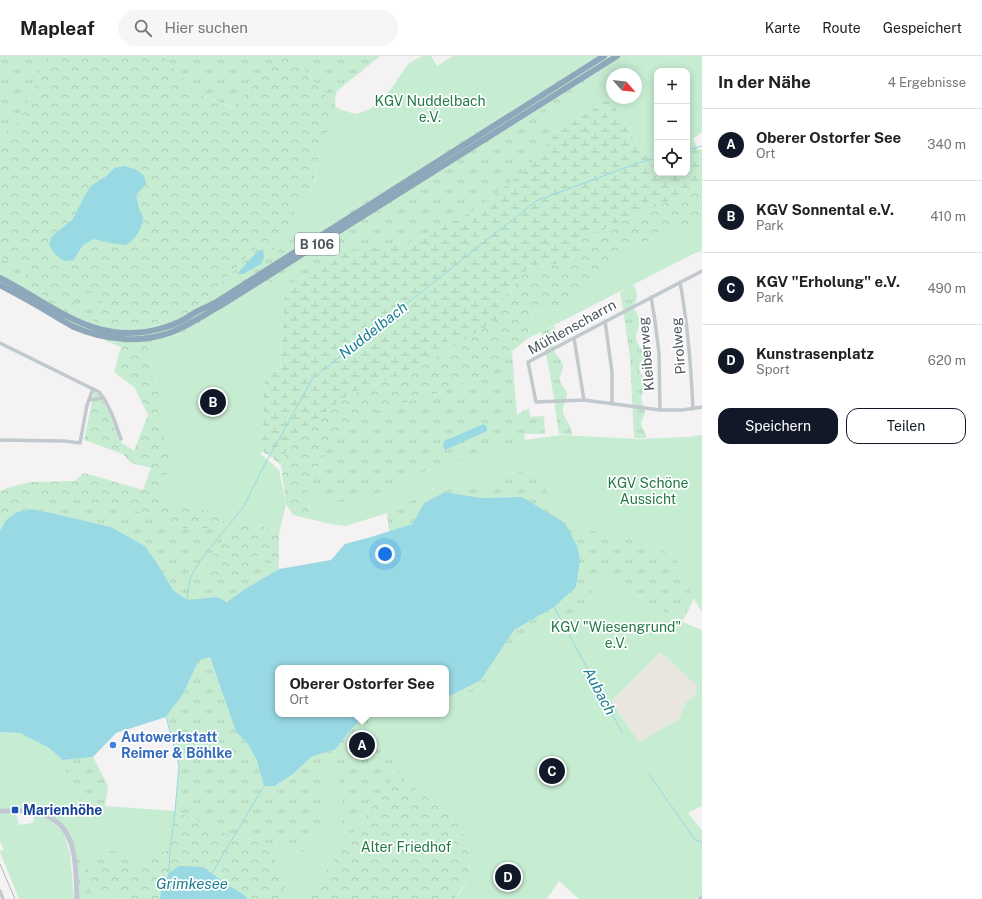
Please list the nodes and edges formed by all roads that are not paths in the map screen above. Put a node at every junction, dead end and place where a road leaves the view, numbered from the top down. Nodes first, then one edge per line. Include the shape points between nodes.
1 (604, 56) edge
2 (617, 56) edge
3 (702, 271) edge
4 (0, 278) edge
5 (680, 282) junction
6 (0, 285) edge
7 (651, 297) junction
8 (605, 321) junction
9 (574, 338) junction
10 (0, 343) edge
11 (93, 389) junction
12 (104, 398) junction
13 (89, 400) junction
14 (584, 400) junction
15 (612, 403) junction
16 (702, 407) edge
17 (693, 409) junction
18 (660, 410) junction
19 (121, 439) dead end
20 (0, 440) edge
21 (0, 811) edge
22 (0, 891) edge
23 (3, 899) edge
24 (77, 899) edge

1 - 4 highway, B 106 via 218,301 168,327 132,333 91,327 71,319
2 - 6 highway, B 106 via 220,306 171,332 153,337 113,339 73,326
3 - 5 street, Mühlenscharrn
5 - 7 street, Mühlenscharrn
5 - 17 street, Pirolweg via 691,356
7 - 8 street, Mühlenscharrn
7 - 18 street, Kleiberweg via 659,353
8 - 9 street, Mühlenscharrn
8 - 15 street via 612,372
9 - 14 street
9 - 14 street, Mühlenscharrn via 528,362 536,402
10 - 11 street
11 - 12 street
11 - 13 street
12 - 13 street
12 - 19 street
13 - 20 street via 80,443
14 - 15 street, Mühlenscharrn
15 - 18 street, Mühlenscharrn
16 - 17 street, Mühlenscharrn
17 - 18 street, Mühlenscharrn
21 - 24 street via 35,812 56,820 63,828 70,838 74,855
22 - 23 street

